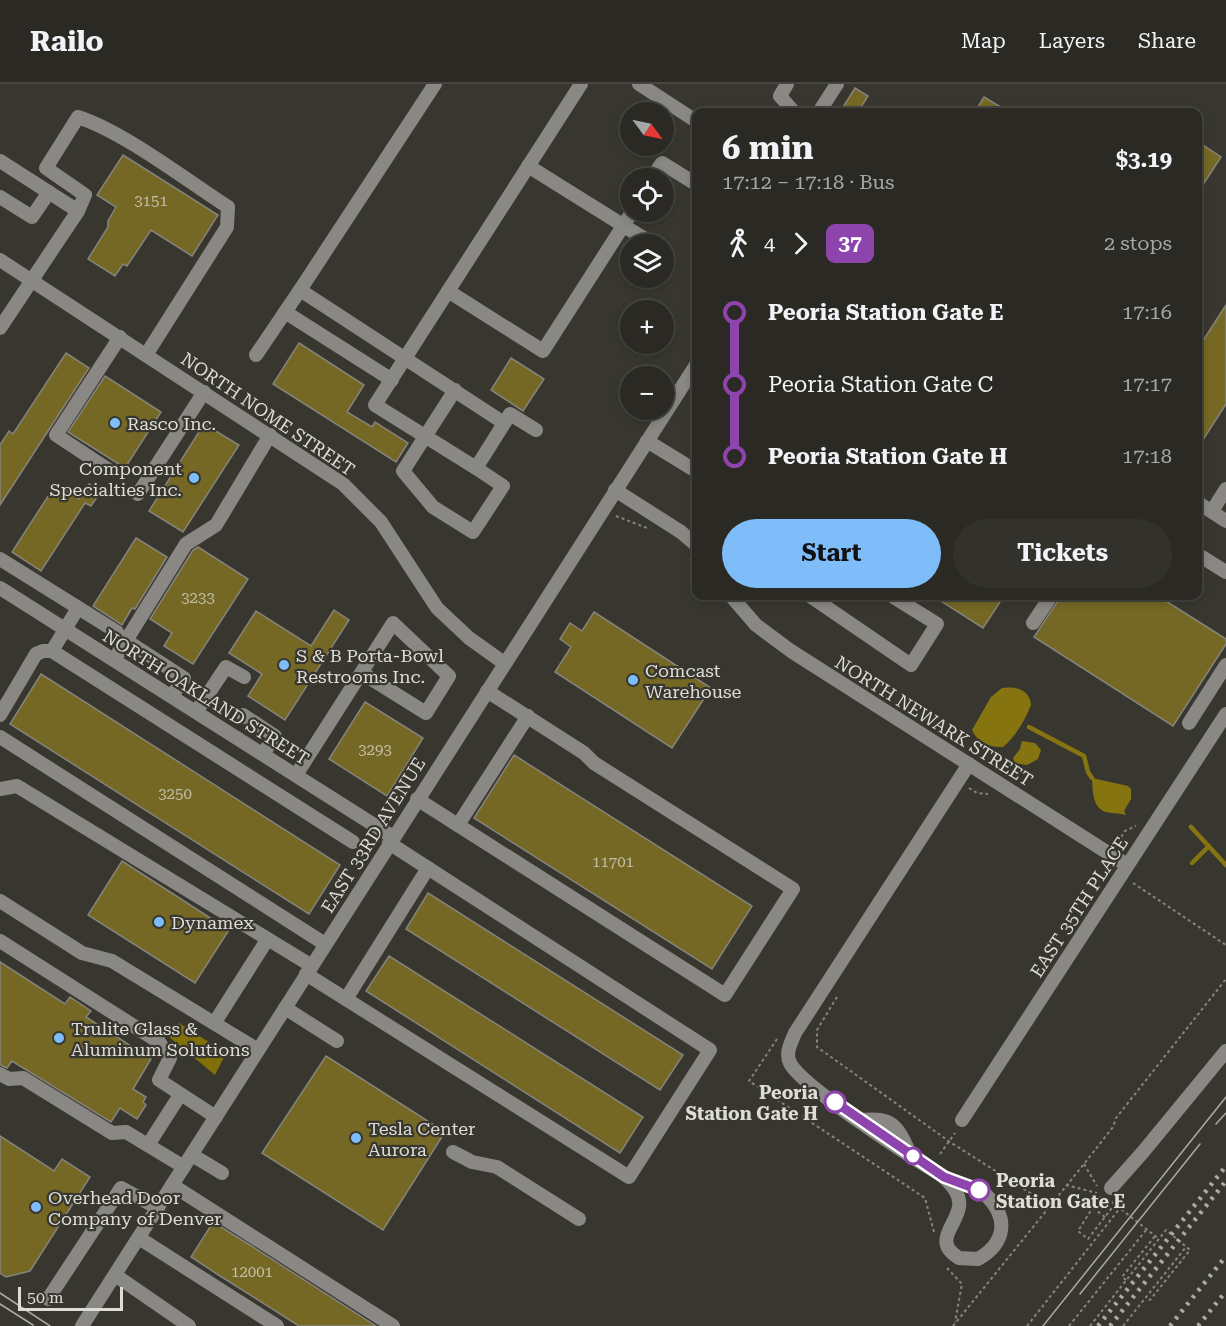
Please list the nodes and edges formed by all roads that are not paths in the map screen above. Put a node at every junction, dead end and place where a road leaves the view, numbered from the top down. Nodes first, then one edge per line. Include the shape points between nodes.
1 (435, 84) edge
2 (581, 84) edge
3 (639, 84) edge
4 (787, 84) edge
5 (837, 84) edge
6 (790, 108) edge
7 (822, 108) edge
8 (692, 118) edge
9 (0, 161) edge
10 (528, 166) junction
11 (659, 168) edge
12 (670, 168) edge
13 (674, 170) edge
14 (692, 182) edge
15 (49, 192) junction
16 (0, 197) edge
17 (78, 210) junction
18 (625, 222) edge
19 (622, 226) junction
20 (636, 234) edge
21 (0, 260) edge
22 (32, 280) junction
23 (300, 290) junction
24 (448, 291) junction
25 (285, 312) junction
26 (0, 328) edge
27 (120, 337) junction
28 (146, 355) junction
29 (256, 355) dead end
30 (406, 359) junction
31 (692, 370) edge
32 (392, 380) junction
33 (455, 390) junction
34 (204, 392) junction
35 (504, 423) junction
36 (536, 430) dead end
37 (270, 435) junction
38 (425, 437) junction
39 (647, 441) junction
40 (476, 468) junction
41 (692, 469) edge
42 (109, 470) dead end
43 (1226, 489) edge
44 (615, 490) junction
45 (138, 494) dead end
46 (1202, 505) edge
47 (1212, 511) junction
48 (1226, 520) edge
49 (691, 549) edge
50 (1202, 557) edge
51 (0, 559) edge
52 (1226, 572) edge
53 (0, 588) edge
54 (733, 600) edge
55 (816, 600) edge
56 (898, 600) edge
57 (1048, 600) edge
58 (78, 608) junction
59 (1034, 623) dead end
60 (66, 629) junction
61 (122, 637) junction
62 (52, 651) junction
63 (109, 656) junction
64 (504, 663) junction
65 (1226, 665) edge
66 (362, 673) junction
67 (91, 675) junction
68 (244, 677) dead end
69 (486, 691) junction
70 (176, 699) junction
71 (196, 712) junction
72 (1226, 714) edge
73 (0, 715) edge
74 (243, 715) dead end
75 (528, 716) junction
76 (166, 723) junction
77 (1189, 723) dead end
78 (0, 737) edge
79 (260, 752) junction
80 (969, 764) junction
81 (242, 771) junction
82 (296, 775) junction
83 (0, 789) edge
84 (333, 798) junction
85 (417, 799) junction
86 (319, 820) junction
87 (458, 825) junction
88 (391, 840) junction
89 (353, 842) dead end
90 (1127, 865) junction
91 (428, 868) junction
92 (0, 901) edge
93 (267, 940) junction
94 (0, 941) edge
95 (325, 944) junction
96 (309, 970) junction
97 (346, 999) junction
98 (285, 1008) junction
99 (215, 1022) junction
100 (337, 1041) dead end
101 (258, 1050) junction
102 (1226, 1051) edge
103 (0, 1074) edge
104 (180, 1095) junction
105 (216, 1117) junction
106 (962, 1120) dead end
107 (148, 1145) junction
108 (453, 1152) dead end
109 (192, 1155) junction
110 (184, 1167) junction
111 (222, 1173) dead end
112 (944, 1177) junction
113 (172, 1185) junction
114 (1106, 1191) road end
115 (158, 1208) junction
116 (579, 1219) dead end
117 (139, 1238) junction
118 (115, 1275) junction
119 (48, 1299) dead end
120 (82, 1326) edge
121 (189, 1326) edge
122 (277, 1326) edge
123 (393, 1326) edge

1 - 23 street
2 - 10 street
3 - 8 street
4 - 6 street via 780,96
5 - 7 street
9 - 15 street
10 - 19 street
10 - 24 street
11 - 12 street via 662,163
13 - 14 street
15 - 16 street via 32,217
15 - 17 street
17 - 22 street
17 - 28 street via 85,195 46,168 78,117 136,147 228,207 227,227
18 - 19 street
19 - 20 street
19 - 24 street via 543,351
21 - 22 street, NORTH NOME STREET
22 - 26 street
22 - 27 street, NORTH NOME STREET
23 - 25 street
23 - 30 street
24 - 30 street
25 - 29 street
25 - 32 street
27 - 28 street, NORTH NOME STREET
27 - 42 street via 56,435
28 - 34 street, NORTH NOME STREET
30 - 32 street
30 - 33 street
31 - 39 street, EAST 33RD AVENUE
32 - 38 street via 375,405
33 - 35 street
33 - 38 street
34 - 37 street, NORTH NOME STREET
34 - 45 street
35 - 36 street via 510,414
35 - 40 street
37 - 61 street via 216,525 186,544
37 - 64 street, NORTH NOME STREET via 357,496 381,522 437,608
38 - 40 street
38 - 40 street via 403,471 433,507 473,532 503,486
39 - 41 street
39 - 44 street, EAST 33RD AVENUE
43 - 47 street
44 - 49 street via 681,532
44 - 64 street, EAST 33RD AVENUE
46 - 47 street
47 - 48 street
50 - 52 street
51 - 58 street
53 - 60 street, NORTH OAKLAND STREET
54 - 80 street, NORTH NEWARK STREET via 772,638
55 - 56 street via 911,665 937,624
57 - 59 street
58 - 60 street
58 - 61 street
60 - 62 street
60 - 63 street, NORTH OAKLAND STREET
61 - 63 street
61 - 70 street via 184,678
62 - 67 street
62 - 73 street via 36,654
63 - 67 street
63 - 70 street, NORTH OAKLAND STREET
64 - 69 street, EAST 33RD AVENUE
65 - 77 street
66 - 66 street via 393,623 449,676 426,713
66 - 82 street
67 - 76 street
68 - 71 street via 226,667
69 - 75 street
69 - 85 street, EAST 33RD AVENUE
70 - 71 street, NORTH OAKLAND STREET
70 - 76 street
71 - 79 street, NORTH OAKLAND STREET
72 - 90 street, EAST 35TH PLACE
74 - 79 street via 275,736
75 - 87 street
75 - 87 street via 594,763 793,889 787,899 725,995
76 - 81 street
78 - 95 street
79 - 81 street
79 - 82 street, NORTH OAKLAND STREET
80 - 90 street, NORTH NEWARK STREET
80 - 112 street via 790,1044 788,1056 797,1072 860,1120 881,1118 889,1122 910,1154
81 - 86 street
82 - 84 street, NORTH OAKLAND STREET
83 - 93 street via 17,786
84 - 86 street
84 - 88 street, NORTH OAKLAND STREET
85 - 87 street
85 - 88 street, EAST 33RD AVENUE
86 - 89 street
88 - 91 street, NORTH OAKLAND STREET
88 - 95 street, EAST 33RD AVENUE
90 - 106 street, EAST 35TH PLACE
91 - 97 street
91 - 97 street, NORTH OAKLAND STREET via 710,1050 629,1177
92 - 99 street via 82,953 112,961
93 - 96 street
93 - 99 street
94 - 104 street via 159,1042 170,1058 159,1080
95 - 96 street, EAST 33RD AVENUE
96 - 97 street
96 - 98 street, EAST 33RD AVENUE
98 - 100 street
98 - 101 street, EAST 33RD AVENUE
99 - 101 street
101 - 105 street, EAST 33RD AVENUE
102 - 114 street
103 - 107 street via 9,1079 23,1078 112,1133 126,1132
104 - 105 street
104 - 107 street
105 - 109 street, EAST 33RD AVENUE
107 - 110 street
108 - 116 street via 472,1162 497,1167
109 - 110 street, EAST 33RD AVENUE
109 - 111 street
110 - 113 street, EAST 33RD AVENUE
112 - 112 street via 956,1192 960,1206 948,1229 948,1247 959,1258 978,1259 997,1242 1000,1214 979,1190
113 - 115 street, EAST 33RD AVENUE
113 - 123 street
115 - 117 street, EAST 33RD AVENUE
115 - 119 street via 121,1188
117 - 118 street, EAST 33RD AVENUE
117 - 122 street
118 - 120 street, EAST 33RD AVENUE
118 - 121 street

